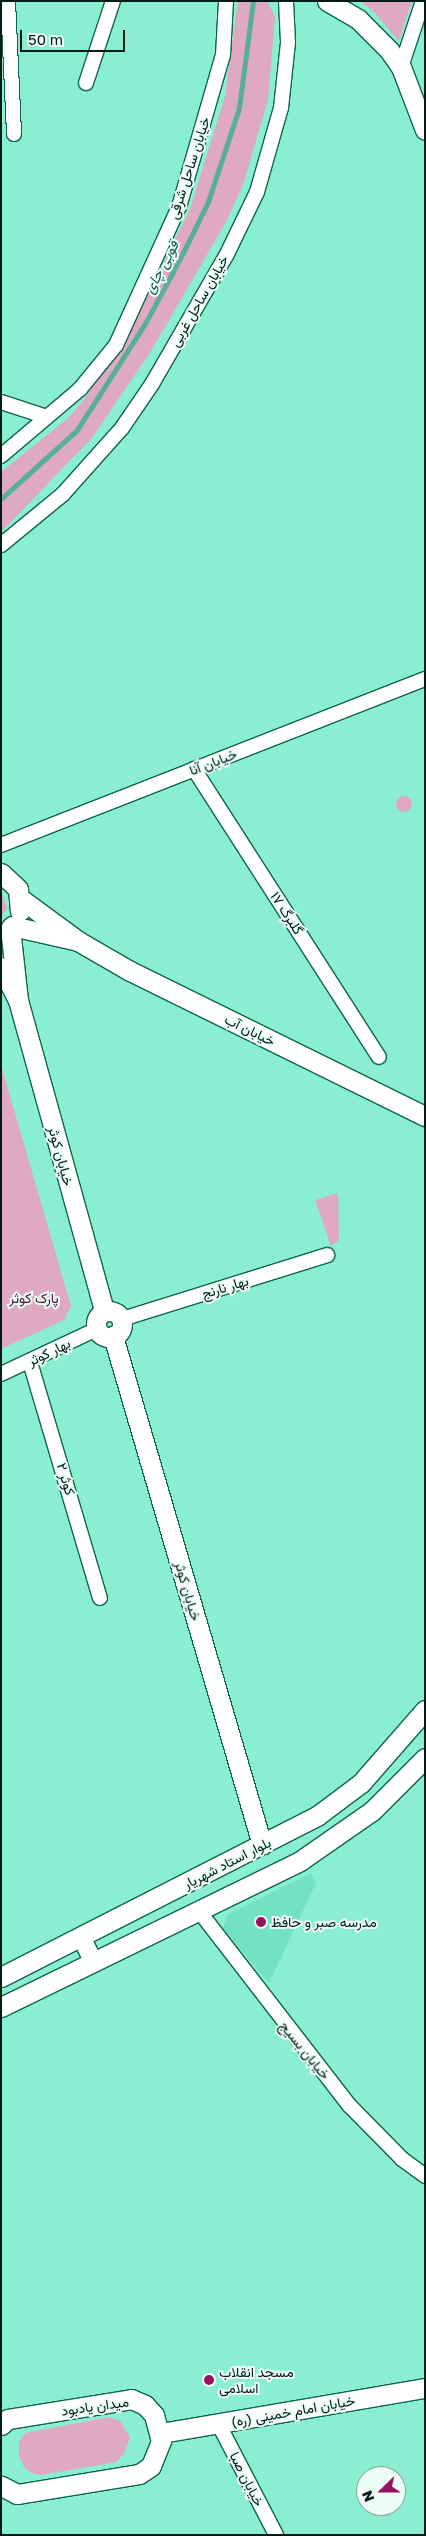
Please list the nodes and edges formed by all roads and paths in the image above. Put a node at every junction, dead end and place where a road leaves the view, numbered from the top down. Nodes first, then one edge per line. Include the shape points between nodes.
1 (8, 1) edge
2 (113, 1) edge
3 (226, 1) edge
4 (286, 1) edge
5 (327, 1) edge
6 (423, 1) edge
7 (401, 67) junction
8 (86, 83) dead end
9 (425, 130) edge
10 (14, 134) dead end
11 (1, 402) edge
12 (47, 416) junction
13 (1, 456) edge
14 (1, 545) edge
15 (425, 679) edge
16 (194, 769) junction
17 (1, 845) edge
18 (1, 872) edge
19 (21, 899) junction
20 (8, 929) edge
21 (78, 941) junction
22 (1, 967) edge
23 (18, 1000) junction
24 (379, 1057) dead end
25 (425, 1116) edge
26 (327, 1256) dead end
27 (122, 1319) joint
28 (105, 1325) junction
29 (30, 1362) junction
30 (1, 1374) edge
31 (100, 1598) dead end
32 (425, 1710) edge
33 (425, 1758) edge
34 (262, 1845) junction
35 (198, 1911) junction
36 (81, 1936) junction
37 (94, 1962) junction
38 (1, 1977) edge
39 (1, 2007) edge
40 (425, 2176) edge
41 (425, 2388) edge
42 (218, 2423) junction
43 (1, 2425) edge
44 (160, 2433) junction
45 (4, 2491) edge
46 (276, 2535) edge

1 - 10 street
2 - 8 street
3 - 12 street, خیابان ساحل شرقی via 223,55 179,207 116,345 80,389
4 - 14 street, خیابان ساحل غربی via 288,42 282,108 257,192 227,254 152,384 122,428 63,494
5 - 7 main road via 358,19 380,39
6 - 7 street
7 - 9 main road
11 - 12 street
12 - 13 street, خیابان ساحل شرقی
15 - 16 street, خیابان آنا
16 - 17 street, خیابان آنا
16 - 24 street, گلبرگ ۱۷
18 - 19 main road via 11,879
19 - 20 main road via 20,910
19 - 21 main road, خیابان آب
20 - 21 main road, خیابان آب
20 - 23 main road, خیابان کوثر
21 - 25 main road, خیابان آب via 130,971
22 - 23 main road, خیابان کوثر
23 - 28 main road, خیابان کوثر
26 - 27 street, بهار نارنج
27 - 28 main road via 122,1328
28 - 29 street, بهار کوثر
28 - 34 main road, خیابان کوثر
29 - 30 street, بهار کوثر
29 - 31 street, کوثر ۲
32 - 34 main road, بلوار استاد شهریار via 376,1767 338,1802
33 - 35 main road via 372,1811 321,1848
34 - 36 main road, بلوار استاد شهریار
35 - 37 main road
35 - 40 street, خیابان بسیج via 349,2105 402,2158
36 - 37 street
36 - 38 main road, بلوار استاد شهریار
37 - 39 main road
41 - 42 main road, خیابان امام خمینی (ره)
42 - 44 main road, خیابان امام خمینی (ره)
42 - 46 street, خیابان صبا
43 - 44 main road, میدان یادبود via 8,2419 131,2399 145,2405 154,2415
44 - 45 main road via 158,2454 151,2466 140,2474 54,2489

